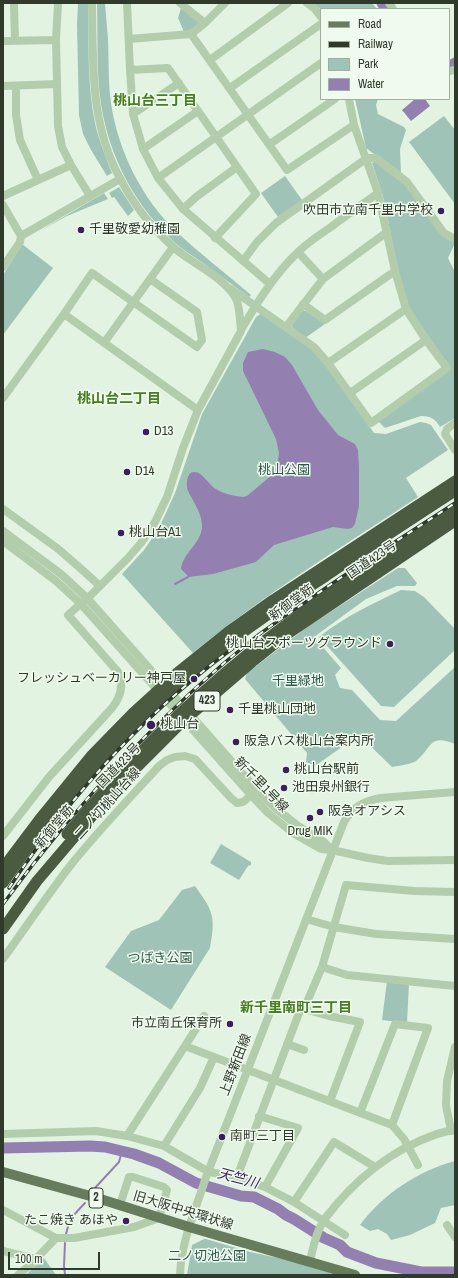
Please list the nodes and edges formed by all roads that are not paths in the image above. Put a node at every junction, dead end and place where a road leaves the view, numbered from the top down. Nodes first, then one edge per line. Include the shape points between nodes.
1 (14, 3) edge
2 (58, 3) edge
3 (92, 3) edge
4 (127, 3) edge
5 (180, 3) edge
6 (225, 3) edge
7 (288, 3) edge
8 (307, 3) edge
9 (320, 16) edge
10 (205, 23) junction
11 (320, 25) edge
12 (191, 34) junction
13 (129, 39) junction
14 (56, 40) junction
15 (3, 41) edge
16 (15, 41) junction
17 (210, 60) junction
18 (320, 64) edge
19 (130, 70) junction
20 (179, 83) junction
21 (57, 84) junction
22 (3, 86) edge
23 (16, 86) junction
24 (230, 88) junction
25 (334, 100) edge
26 (349, 100) edge
27 (198, 111) junction
28 (133, 114) junction
29 (248, 114) junction
30 (354, 125) junction
31 (216, 136) junction
32 (270, 144) junction
33 (143, 149) junction
34 (367, 158) junction
35 (71, 165) junction
36 (237, 167) junction
37 (158, 178) junction
38 (120, 179) junction
39 (38, 180) junction
40 (407, 182) junction
41 (378, 193) junction
42 (3, 196) edge
43 (90, 196) junction
44 (3, 205) edge
45 (183, 209) junction
46 (433, 210) dead end
47 (387, 232) junction
48 (21, 236) junction
49 (215, 238) junction
50 (455, 238) edge
51 (173, 247) junction
52 (298, 252) junction
53 (243, 261) junction
54 (3, 267) edge
55 (395, 271) junction
56 (150, 279) junction
57 (323, 279) junction
58 (270, 284) junction
59 (228, 287) junction
60 (133, 302) junction
61 (303, 304) junction
62 (256, 305) junction
63 (406, 309) junction
64 (64, 314) junction
65 (286, 327) junction
66 (240, 331) junction
67 (426, 340) junction
68 (104, 343) junction
69 (328, 363) junction
70 (350, 393) junction
71 (3, 398) edge
72 (198, 410) junction
73 (455, 423) edge
74 (455, 450) edge
75 (455, 481) edge
76 (455, 485) edge
77 (455, 490) edge
78 (426, 500) junction
79 (3, 509) edge
80 (455, 511) edge
81 (455, 520) edge
82 (3, 531) edge
83 (3, 541) edge
84 (100, 586) junction
85 (84, 601) junction
86 (162, 689) junction
87 (186, 716) junction
88 (254, 792) junction
89 (455, 792) edge
90 (3, 836) edge
91 (332, 850) junction
92 (455, 860) edge
93 (3, 868) edge
94 (3, 882) edge
95 (455, 892) edge
96 (3, 916) edge
97 (306, 919) junction
98 (334, 927) junction
99 (3, 929) edge
100 (455, 939) edge
101 (3, 959) edge
102 (322, 966) junction
103 (455, 986) edge
104 (304, 1009) junction
105 (204, 1016) dead end
106 (287, 1044) junction
107 (185, 1046) junction
108 (455, 1047) edge
109 (304, 1050) dead end
110 (214, 1057) junction
111 (247, 1070) junction
112 (274, 1079) junction
113 (330, 1101) junction
114 (360, 1113) junction
115 (259, 1116) junction
116 (392, 1125) junction
117 (453, 1130) edge
118 (3, 1134) edge
119 (127, 1136) junction
120 (164, 1146) junction
121 (408, 1146) junction
122 (418, 1165) dead end
123 (375, 1167) junction
124 (3, 1172) edge
125 (207, 1175) junction
126 (237, 1177) junction
127 (265, 1187) junction
128 (294, 1202) junction
129 (120, 1205) junction
130 (3, 1210) edge
131 (159, 1218) junction
132 (323, 1221) junction
133 (447, 1225) dead end
134 (189, 1227) junction
135 (346, 1235) dead end
136 (455, 1237) edge
137 (56, 1238) junction
138 (3, 1251) edge
139 (36, 1260) junction
140 (310, 1261) junction
141 (18, 1275) edge
142 (180, 1275) edge
143 (355, 1275) edge

1 - 16 street
2 - 14 street
3 - 38 street via 96,104 105,142
4 - 13 street
5 - 10 street
6 - 10 street
7 - 17 street
8 - 9 street
10 - 12 street
11 - 24 street
12 - 13 street
12 - 17 street
13 - 19 street
14 - 16 street
14 - 21 street
15 - 16 street
17 - 24 street
18 - 29 street
19 - 20 street via 168,68
19 - 28 street
20 - 27 street
20 - 28 street
21 - 23 street
21 - 35 street via 58,126 62,147
22 - 23 street
23 - 39 street via 16,115 20,140
24 - 29 street
25 - 32 street
26 - 30 street
27 - 31 street
27 - 33 street
28 - 33 street
29 - 31 street
29 - 32 street
30 - 32 street via 287,170
30 - 34 street
31 - 36 street
31 - 37 street
33 - 37 street
34 - 40 street via 376,158
34 - 41 street
34 - 53 street via 276,223
35 - 39 street
35 - 43 street
36 - 45 street
36 - 49 street via 256,194
37 - 45 street
38 - 43 street
38 - 51 street via 150,224
39 - 42 street
40 - 46 street
40 - 50 street via 444,233
41 - 47 street
41 - 52 street
43 - 48 street
44 - 48 street
45 - 49 street
47 - 55 street
47 - 57 street
48 - 54 street via 20,242
49 - 53 street
51 - 56 street
51 - 59 street
52 - 57 street
52 - 58 street
53 - 58 street
55 - 61 street via 324,320
55 - 63 street
56 - 60 street
56 - 60 street via 197,312 202,340 197,347
57 - 61 street
58 - 62 street
59 - 62 street
59 - 66 street via 236,300
60 - 64 street via 92,273
60 - 68 street
61 - 65 street
62 - 65 street
62 - 66 street
63 - 67 street
63 - 69 street
64 - 68 street
64 - 71 street
65 - 69 street via 314,347
66 - 72 street
67 - 70 street
67 - 70 street via 446,368 371,423
68 - 72 street
69 - 70 street
72 - 84 street via 168,497 155,522 137,548
73 - 74 street via 445,434
75 - 78 highway, 国道423号
76 - 78 highway
77 - 94 highway, 新御堂筋 / 423 via 278,607 191,673 144,714 92,768 44,826
78 - 86 highway, 国道423号 via 261,608 207,648
79 - 84 street via 56,548
80 - 96 highway, 新御堂筋 / 423 via 289,623 248,653 197,698 144,748 94,801
81 - 87 highway, 国道423号 / 423 via 286,635
82 - 85 street via 61,574
83 - 85 street
84 - 85 street
85 - 86 street, 新千里1号線
85 - 90 street via 68,615 118,672 122,689 120,695 112,708 49,777
86 - 87 street, 新千里1号線
86 - 93 highway, 国道423号 via 133,713 89,759 38,820
87 - 88 street, 新千里1号線
87 - 99 highway, 国道423号 / 423 via 100,807
88 - 91 street, 新千里1号線
88 - 101 street, 二ノ切桃山台線 via 243,802 237,803 195,759 185,756 167,760 101,829 71,865
89 - 91 street, 上野新田線 via 380,798 364,802 345,820
91 - 92 street, 新千里1号線 via 388,861
91 - 97 street, 上野新田線
95 - 98 street via 346,885
97 - 98 street
97 - 111 street, 上野新田線
98 - 100 street via 376,934
98 - 102 street
102 - 103 street via 347,975
102 - 104 street
104 - 106 street via 299,1013
104 - 113 street via 360,1022
105 - 107 street
106 - 109 street
106 - 112 street
107 - 110 street
107 - 119 street
108 - 117 street via 447,1081 446,1105
110 - 111 street
110 - 120 street via 200,1088
111 - 112 street
111 - 125 street, 上野新田線
112 - 113 street
112 - 115 street
113 - 114 street
114 - 116 street
114 - 116 street via 395,1024 428,1028
115 - 126 street
115 - 127 street via 298,1128
116 - 121 street
117 - 121 street
118 - 119 street via 96,1130
119 - 120 street
120 - 125 street
121 - 122 street
121 - 123 street
123 - 128 street via 334,1142
123 - 132 street via 349,1190
124 - 129 main road, 旧大阪中央環状線 / 2
125 - 126 street
125 - 134 street, 上野新田線
126 - 127 street
127 - 128 street
128 - 132 street
129 - 131 main road, 旧大阪中央環状線 / 2
129 - 131 street via 129,1178 164,1187 167,1190
130 - 137 street
131 - 134 main road, 旧大阪中央環状線 / 2
131 - 137 street via 119,1230 74,1238
132 - 135 street
132 - 140 street
133 - 136 street
134 - 140 main road, 旧大阪中央環状線 / 2
134 - 142 street via 180,1260
137 - 139 street
138 - 139 street
139 - 141 street
140 - 143 main road, 旧大阪中央環状線 / 2

